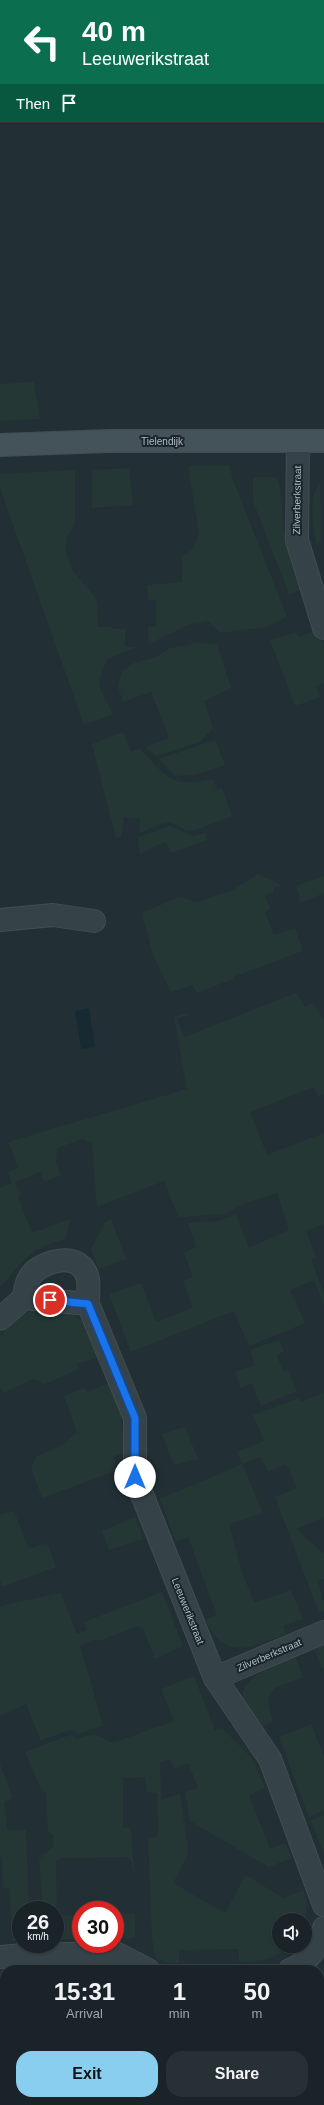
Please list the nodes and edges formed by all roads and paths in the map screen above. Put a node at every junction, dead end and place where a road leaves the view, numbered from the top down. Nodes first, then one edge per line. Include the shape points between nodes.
1 (298, 441) junction
2 (324, 441) edge
3 (0, 445) edge
4 (324, 628) edge
5 (0, 920) edge
6 (94, 921) dead end
7 (24, 1298) junction
8 (88, 1304) junction
9 (0, 1319) edge
10 (324, 1632) edge
11 (215, 1678) junction
12 (324, 1905) edge
13 (324, 1928) edge
14 (0, 1957) edge
15 (25, 1962) edge
16 (138, 1965) edge
17 (299, 1965) edge

1 - 2 street, Tielendijk
1 - 3 street, Tielendijk via 108,441
1 - 4 street, Zilverberkstraat via 297,540
5 - 6 street via 53,915
7 - 8 street
7 - 8 street, Leeuwerikstraat via 26,1283 31,1275 47,1263 62,1260 74,1262 82,1268 88,1278
7 - 9 street
8 - 11 street, Leeuwerikstraat via 135,1418 135,1477
10 - 11 street, Zilverberkstraat
11 - 12 street, Leeuwerikstraat via 270,1759
13 - 17 street via 317,1944
14 - 15 street
15 - 16 street via 115,1953

